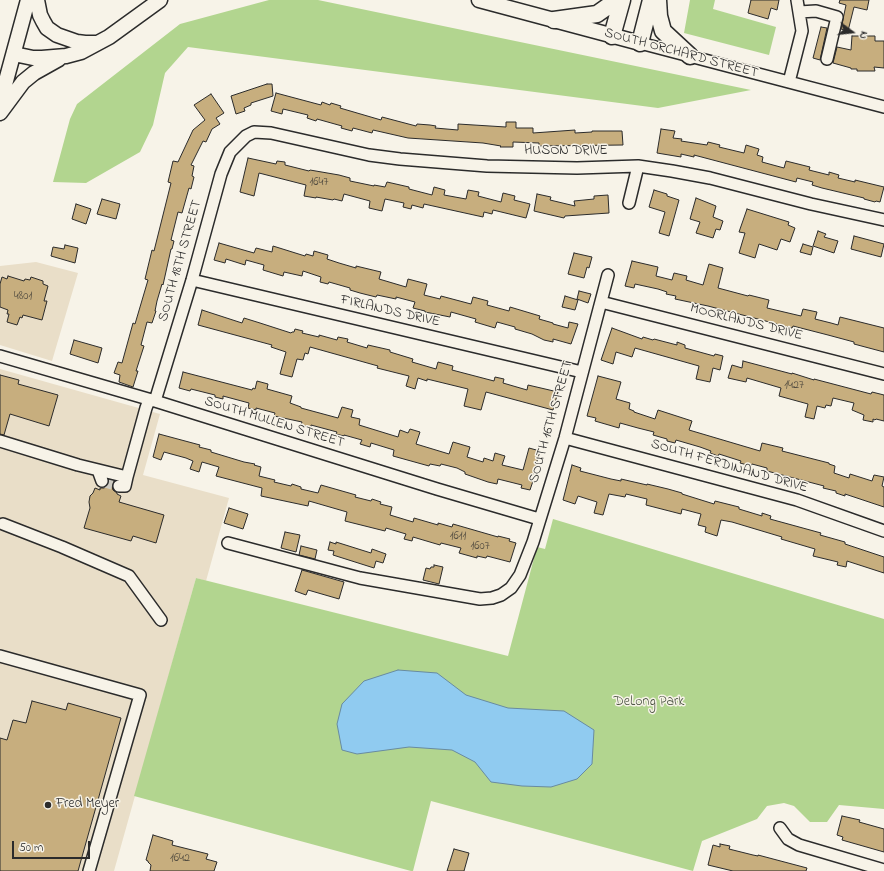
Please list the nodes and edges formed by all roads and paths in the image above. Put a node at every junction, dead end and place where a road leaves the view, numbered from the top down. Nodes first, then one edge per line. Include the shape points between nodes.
1 (28, 0) edge
2 (37, 0) edge
3 (160, 0) edge
4 (479, 0) edge
5 (615, 0) edge
6 (622, 0) edge
7 (651, 0) edge
8 (658, 0) edge
9 (797, 0) edge
10 (799, 12) junction
11 (554, 20) junction
12 (612, 36) junction
13 (101, 42) junction
14 (640, 43) junction
15 (14, 54) junction
16 (66, 56) junction
17 (690, 56) junction
18 (827, 59) dead end
19 (789, 82) junction
20 (0, 103) edge
21 (884, 107) edge
22 (0, 113) edge
23 (246, 136) joint
24 (638, 166) junction
25 (629, 204) dead end
26 (884, 220) edge
27 (608, 276) dead end
28 (192, 280) junction
29 (601, 302) junction
30 (0, 356) edge
31 (582, 372) junction
32 (884, 374) edge
33 (152, 401) junction
34 (565, 438) junction
35 (0, 440) edge
36 (98, 470) junction
37 (102, 481) dead end
38 (539, 519) junction
39 (1, 526) edge
40 (884, 531) edge
41 (228, 543) dead end
42 (162, 620) dead end
43 (0, 656) edge
44 (780, 828) dead end
45 (884, 870) edge
46 (89, 871) edge

1 - 15 main road
2 - 13 main road via 43,21 56,35 85,44
3 - 13 main road
4 - 11 main road, SOUTH ORCHARD STREET
5 - 11 highway via 598,14
6 - 12 highway
7 - 14 highway
8 - 17 highway via 658,16 663,31
9 - 10 street
10 - 18 street via 816,11 837,17
10 - 19 street via 802,31
11 - 12 main road, SOUTH ORCHARD STREET
12 - 14 main road, SOUTH ORCHARD STREET
13 - 16 main road
14 - 17 street, SOUTH ORCHARD STREET
15 - 16 main road via 33,58
15 - 20 main road
16 - 22 main road via 34,73
17 - 19 street, SOUTH ORCHARD STREET
19 - 21 street, SOUTH ORCHARD STREET
23 - 24 street, HUSON DRIVE via 254,132 271,133 369,156 487,166
23 - 28 street, SOUTH 18TH STREET via 230,152 221,174
24 - 25 street
24 - 26 street, HUSON DRIVE via 710,178
27 - 29 street, SOUTH 16TH STREET
28 - 31 street, FIRLANDS DRIVE
28 - 33 street, SOUTH 18TH STREET
29 - 31 street, SOUTH 16TH STREET
29 - 32 street, MOORLANDS DRIVE
30 - 33 street, SOUTH MULLEN STREET
31 - 34 street, SOUTH 16TH STREET
33 - 36 street, SOUTH 18TH STREET via 146,408 124,483
33 - 38 street, SOUTH MULLEN STREET
34 - 38 street, SOUTH 16TH STREET
34 - 40 street, SOUTH FERDINAND DRIVE via 797,500
35 - 36 street
36 - 37 street
38 - 41 street, SOUTH 16TH STREET via 520,576 511,588 501,595 480,599 360,578
39 - 42 street via 129,576
43 - 46 street via 140,695
44 - 45 street via 788,839 799,845

